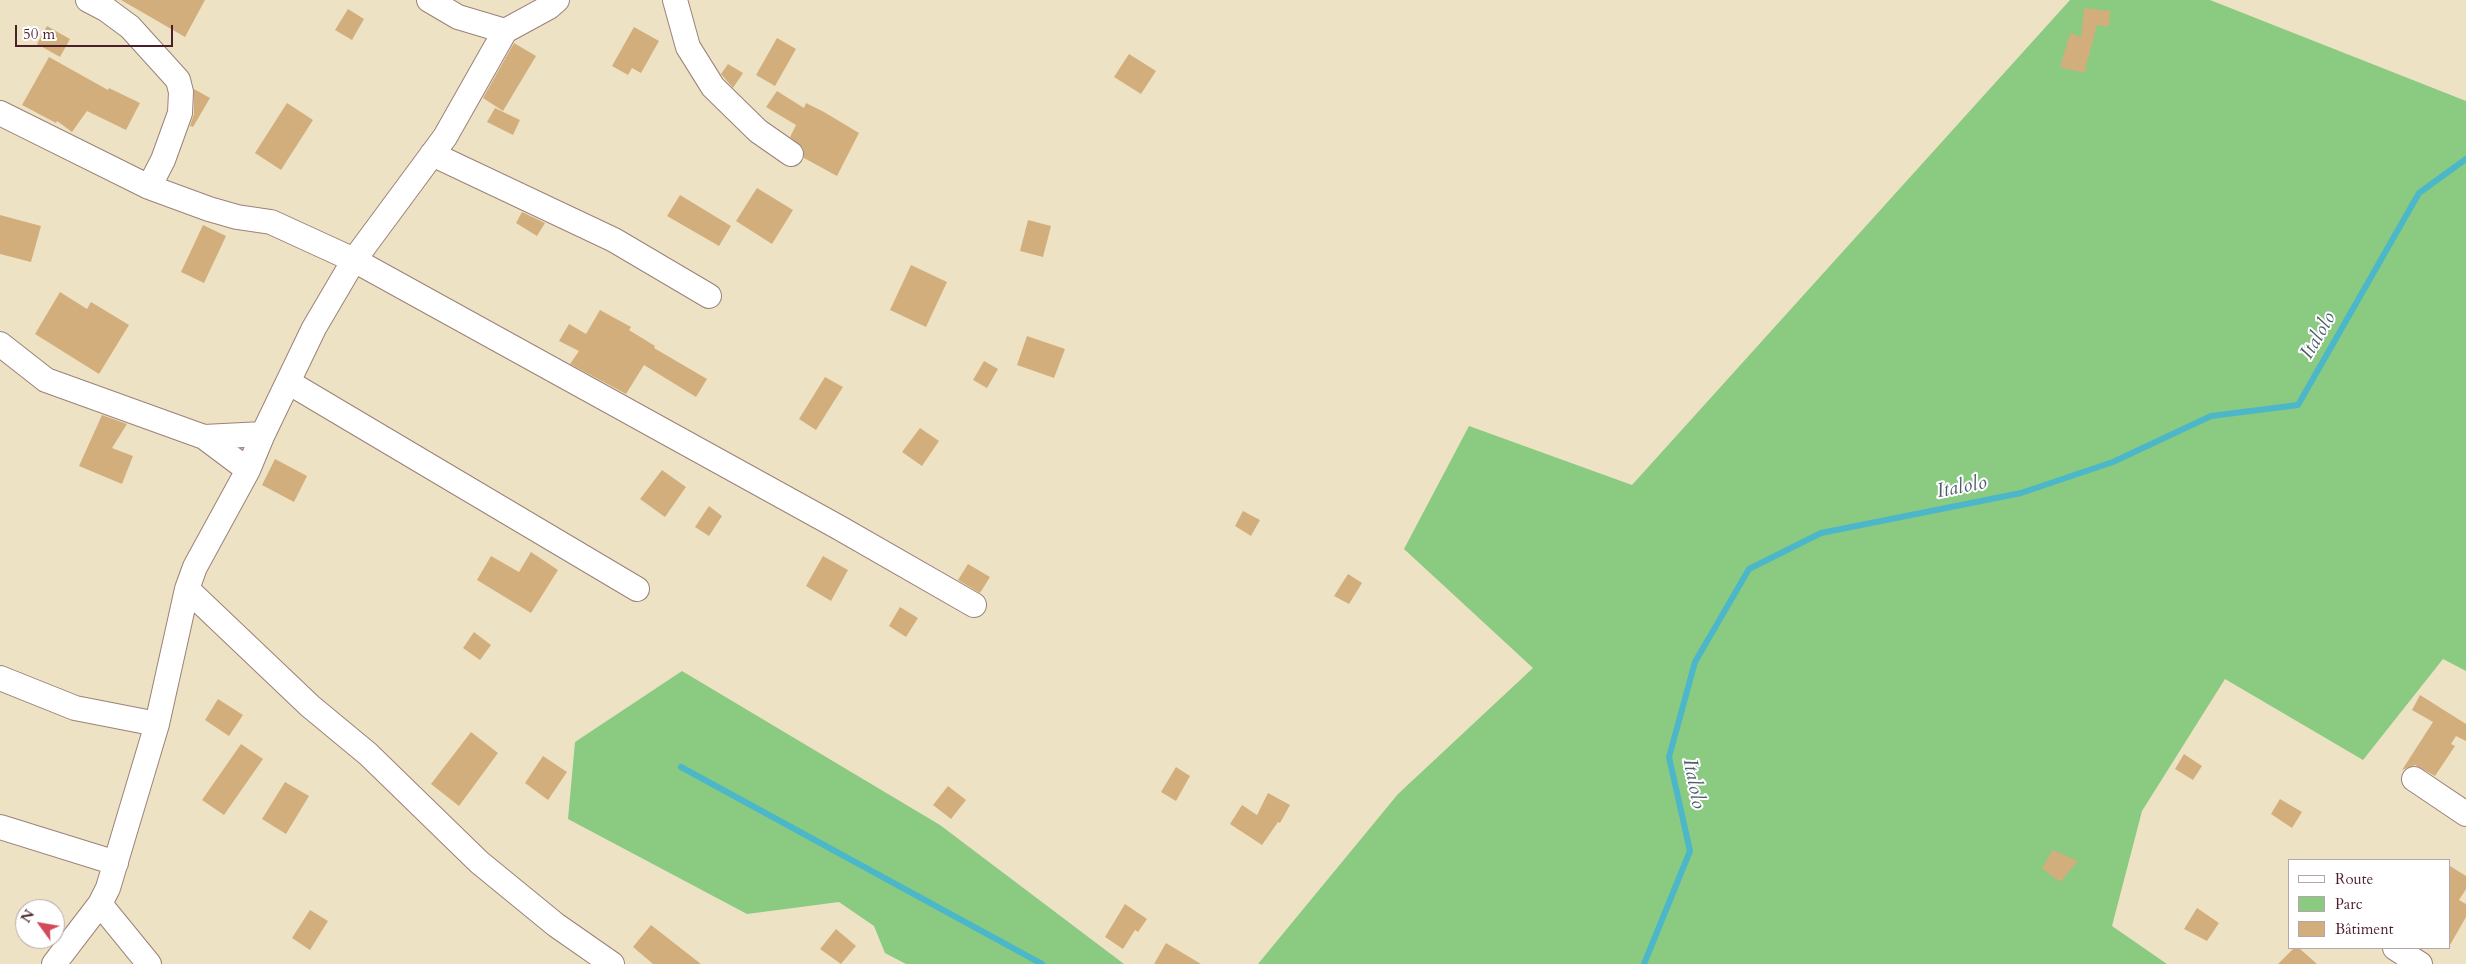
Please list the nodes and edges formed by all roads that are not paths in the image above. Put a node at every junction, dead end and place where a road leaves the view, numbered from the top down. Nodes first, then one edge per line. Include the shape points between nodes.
1 (88, 0) edge
2 (429, 0) edge
3 (557, 0) edge
4 (674, 0) edge
5 (505, 32) junction
6 (0, 113) edge
7 (432, 154) junction
8 (791, 154) dead end
9 (149, 187) junction
10 (354, 260) junction
11 (709, 296) dead end
12 (0, 344) edge
13 (288, 382) junction
14 (263, 434) junction
15 (204, 437) junction
16 (248, 470) junction
17 (187, 589) junction
18 (637, 589) dead end
19 (974, 605) dead end
20 (0, 678) edge
21 (157, 724) junction
22 (2414, 780) dead end
23 (2466, 814) edge
24 (0, 827) edge
25 (116, 863) junction
26 (100, 904) junction
27 (2397, 949) edge
28 (54, 964) edge
29 (149, 964) edge
30 (612, 964) edge
31 (2420, 964) edge

1 - 9 street via 130,27 178,80 180,113
2 - 5 street via 458,17
3 - 5 street
4 - 8 street via 688,47 713,87 758,130
5 - 7 street via 446,137
6 - 9 street
7 - 10 street
7 - 11 street via 614,240
9 - 10 street via 237,217 272,222
10 - 13 street via 314,328
10 - 19 street
12 - 15 street via 46,380
13 - 14 street
13 - 18 street
14 - 15 street
14 - 16 street
15 - 16 street
16 - 17 street via 195,567
17 - 21 street
17 - 30 street via 296,693 368,754 479,862 556,925
20 - 21 street via 75,708
21 - 25 street
22 - 23 street
24 - 25 street
25 - 26 street
26 - 28 street
26 - 29 street
27 - 31 street

